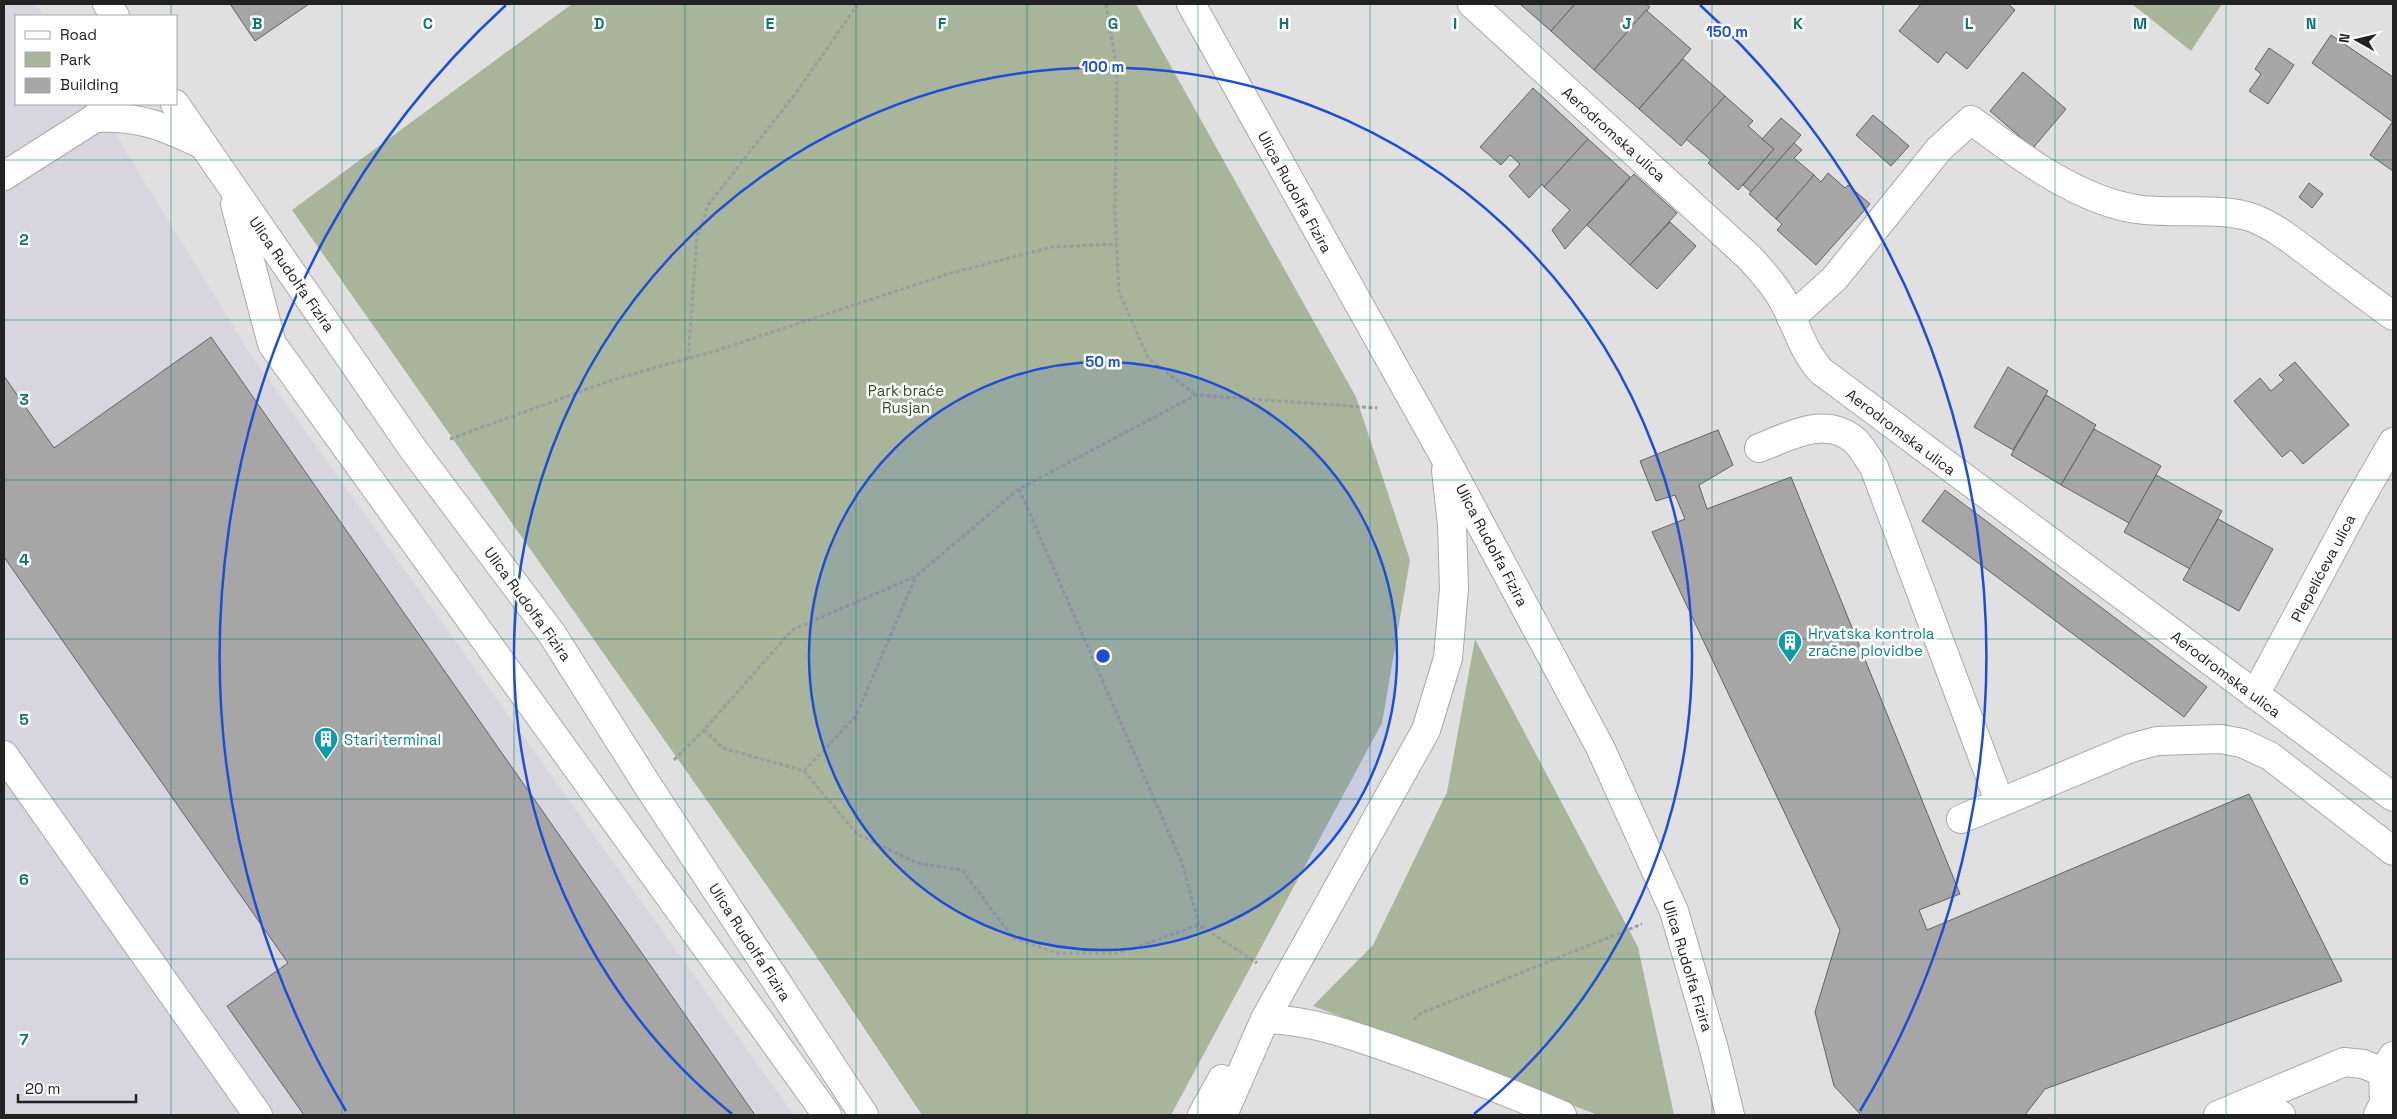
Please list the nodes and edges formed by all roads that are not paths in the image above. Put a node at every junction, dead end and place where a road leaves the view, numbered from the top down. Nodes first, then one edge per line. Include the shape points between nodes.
1 (107, 4) edge
2 (1190, 4) edge
3 (1472, 4) edge
4 (114, 15) edge
5 (176, 105) edge
6 (102, 111) edge
7 (203, 145) junction
8 (4, 176) edge
9 (230, 185) junction
10 (2393, 316) edge
11 (1792, 318) junction
12 (2393, 442) edge
13 (1759, 448) dead end
14 (1444, 456) junction
15 (2255, 695) junction
16 (4, 755) edge
17 (2393, 797) edge
18 (2000, 803) junction
19 (1961, 819) dead end
20 (2393, 851) edge
21 (1266, 1019) junction
22 (2388, 1064) edge
23 (1498, 1087) junction
24 (2254, 1100) junction
25 (258, 1115) edge
26 (827, 1115) edge
27 (864, 1115) edge
28 (1202, 1115) edge
29 (1223, 1115) edge
30 (1534, 1115) edge
31 (1562, 1115) edge
32 (1730, 1115) edge
33 (2218, 1115) edge
34 (2281, 1115) edge
35 (2378, 1115) edge

1 - 4 street
2 - 14 street, Ulica Rudolfa Fizira
3 - 11 street, Aerodromska ulica via 1749,258 1769,279
5 - 7 street, Ulica Rudolfa Fizira
6 - 7 street via 167,128
6 - 8 street
7 - 9 street, Ulica Rudolfa Fizira
9 - 26 street via 272,344
9 - 27 street, Ulica Rudolfa Fizira via 413,449 552,634
10 - 11 street via 2277,230 2252,218 2224,212 2159,212 2115,204 2036,166 1971,120 1939,149 1835,278
11 - 15 street, Aerodromska ulica via 1810,360 1839,386
12 - 15 street, Plepelićeva ulica
13 - 18 street via 1815,427 1836,430 1854,440 1874,467
14 - 21 street via 1452,525 1454,589 1448,658 1426,730
14 - 32 street, Ulica Rudolfa Fizira via 1600,747 1674,911
15 - 17 street, Aerodromska ulica
16 - 25 street
18 - 19 street
18 - 20 street via 2131,748 2158,742 2221,739 2242,743 2270,756
21 - 23 street via 1309,1022
21 - 28 street via 1227,1070
21 - 29 street
22 - 24 street via 2344,1062
22 - 35 street via 2384,1103
23 - 30 street
23 - 31 street
24 - 33 street
24 - 34 street

